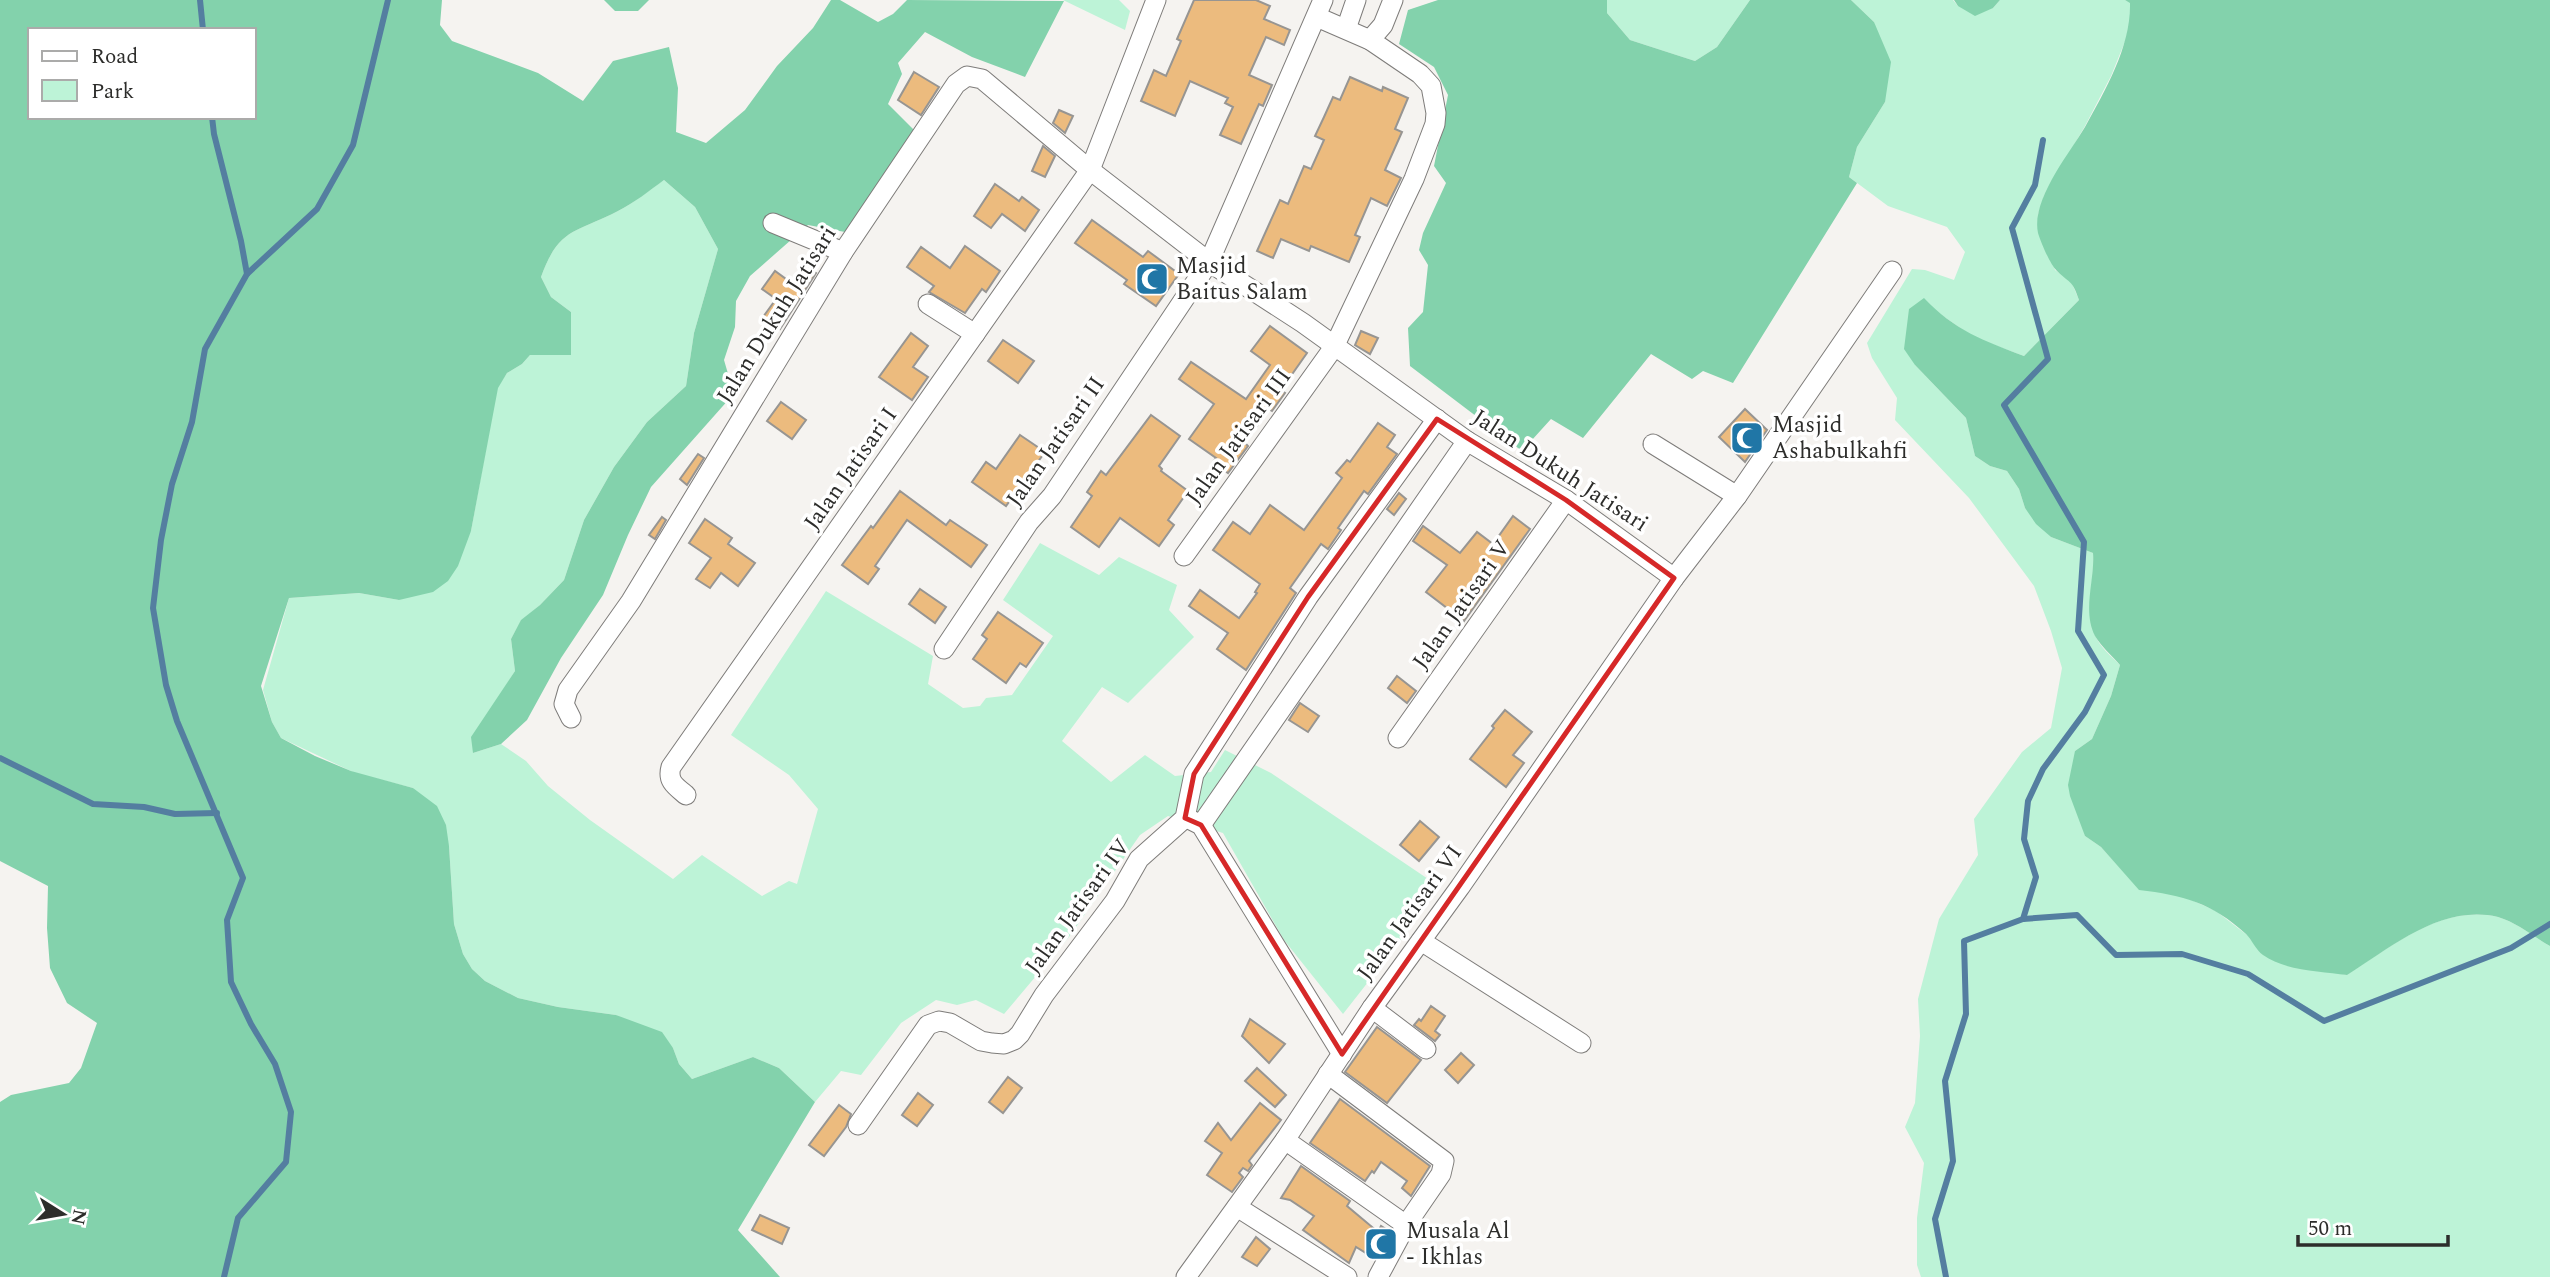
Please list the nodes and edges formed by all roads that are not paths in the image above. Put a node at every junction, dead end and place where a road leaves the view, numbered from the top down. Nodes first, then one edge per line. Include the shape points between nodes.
1 (1156, 0) edge
2 (1356, 0) edge
3 (1393, 0) edge
4 (1320, 8) edge
5 (1346, 29) junction
6 (1370, 40) junction
7 (1090, 170) junction
8 (773, 223) dead end
9 (843, 252) junction
10 (1209, 262) junction
11 (1892, 271) dead end
12 (928, 304) dead end
13 (975, 334) junction
14 (1334, 347) junction
15 (1437, 419) junction
16 (1467, 441) junction
17 (1653, 444) dead end
18 (1737, 496) junction
19 (1566, 500) junction
20 (1184, 556) dead end
21 (1674, 578) junction
22 (944, 649) dead end
23 (571, 718) dead end
24 (1398, 738) dead end
25 (686, 795) dead end
26 (1193, 821) junction
27 (1421, 941) junction
28 (1372, 1008) junction
29 (1581, 1044) dead end
30 (1426, 1049) dead end
31 (1342, 1054) junction
32 (1328, 1074) junction
33 (858, 1125) dead end
34 (1285, 1140) junction
35 (1237, 1207) junction
36 (1406, 1225) junction
37 (1193, 1274) edge
38 (1347, 1277) edge
39 (1378, 1277) edge

1 - 7 street
2 - 5 street
3 - 6 street via 1383,25
4 - 5 street
4 - 10 street
5 - 6 street
6 - 14 street via 1432,86 1435,124 1414,179
7 - 9 street, Jalan Dukuh Jatisari via 982,79 967,76 956,84
7 - 10 street, Jalan Dukuh Jatisari
7 - 13 street, Jalan Jatisari I
8 - 9 street
9 - 23 street, Jalan Dukuh Jatisari via 631,601 568,690 564,704
10 - 14 street, Jalan Dukuh Jatisari
10 - 22 street, Jalan Jatisari II
11 - 18 street
12 - 13 street
13 - 25 street, Jalan Jatisari I via 671,767 671,782
14 - 15 street, Jalan Dukuh Jatisari
14 - 20 street, Jalan Jatisari III
15 - 16 street, Jalan Dukuh Jatisari
15 - 26 street via 1308,597 1194,774
16 - 19 street, Jalan Dukuh Jatisari
16 - 26 street, Jalan Jatisari IV
17 - 18 street
18 - 21 street
19 - 21 street, Jalan Dukuh Jatisari
19 - 24 street, Jalan Jatisari V
21 - 27 street, Jalan Jatisari VI
26 - 31 street
26 - 33 street, Jalan Jatisari IV via 1139,859 1115,901 1014,1040 992,1043 950,1023 928,1025
27 - 28 street, Jalan Jatisari VI
27 - 29 street
28 - 30 street
28 - 31 street, Jalan Jatisari VI
31 - 32 street, Jalan Jatisari VI
32 - 34 street, Jalan Jatisari VI
32 - 36 street via 1444,1161 1441,1174
34 - 35 street, Jalan Jatisari VI
34 - 36 street
35 - 37 street, Jalan Jatisari VI
35 - 38 street
36 - 39 street

